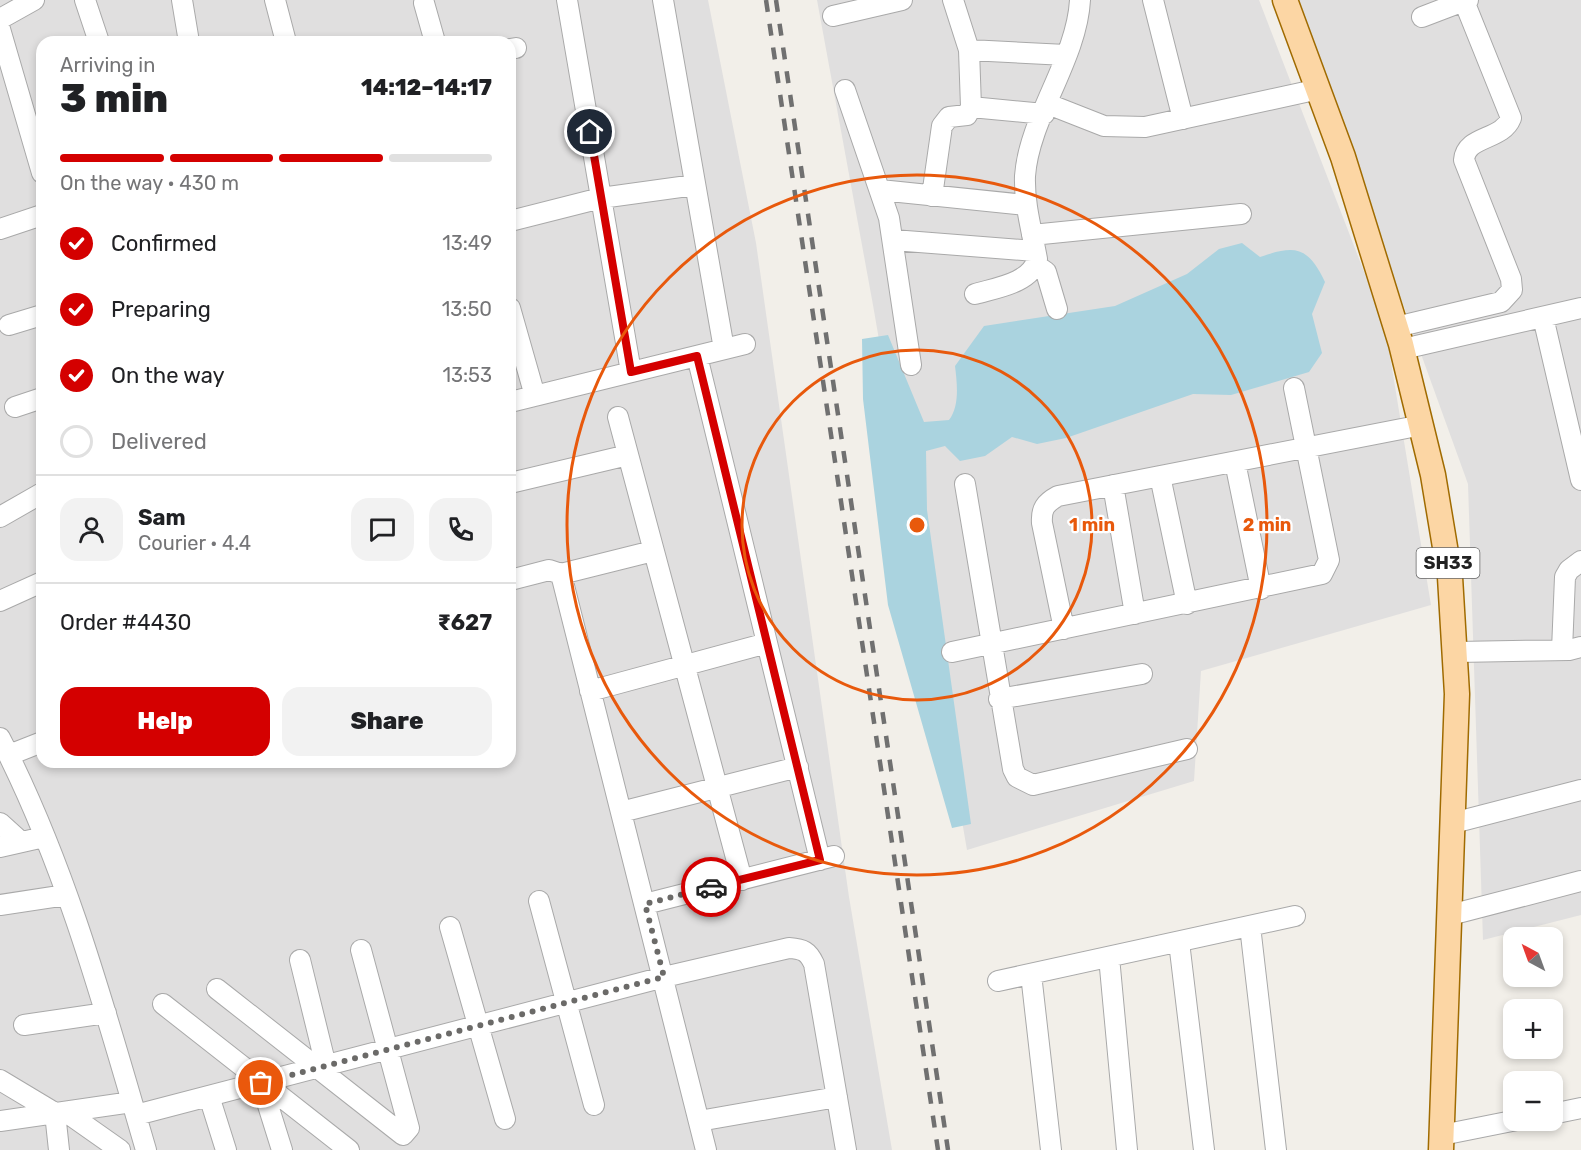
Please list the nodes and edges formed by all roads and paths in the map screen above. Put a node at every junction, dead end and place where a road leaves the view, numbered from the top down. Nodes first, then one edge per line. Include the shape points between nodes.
1 (34, 0) edge
2 (85, 0) edge
3 (182, 0) edge
4 (275, 0) edge
5 (567, 0) edge
6 (663, 0) edge
7 (903, 0) edge
8 (953, 0) edge
9 (1080, 0) edge
10 (1153, 0) edge
11 (1285, 0) edge
12 (1459, 2) edge
13 (424, 3) dead end
14 (833, 16) dead end
15 (1422, 17) dead end
16 (0, 19) edge
17 (0, 29) edge
18 (97, 36) edge
19 (188, 36) edge
20 (284, 36) edge
21 (433, 36) edge
22 (969, 50) junction
23 (1066, 56) junction
24 (1319, 88) junction
25 (845, 90) dead end
26 (971, 107) junction
27 (1046, 109) junction
28 (1183, 119) junction
29 (36, 152) edge
30 (695, 185) junction
31 (880, 190) junction
32 (932, 196) junction
33 (601, 198) junction
34 (1026, 205) junction
35 (1241, 214) dead end
36 (36, 217) edge
37 (516, 219) edge
38 (0, 229) edge
39 (893, 240) junction
40 (1034, 250) junction
41 (975, 294) dead end
42 (1581, 308) edge
43 (1057, 309) dead end
44 (36, 317) edge
45 (1543, 317) junction
46 (9, 325) dead end
47 (516, 329) edge
48 (1400, 338) junction
49 (745, 344) dead end
50 (724, 349) junction
51 (697, 356) junction
52 (911, 365) dead end
53 (631, 372) junction
54 (1294, 388) dead end
55 (535, 396) junction
56 (36, 400) edge
57 (516, 401) edge
58 (15, 407) dead end
59 (618, 417) dead end
60 (1422, 425) junction
61 (1307, 447) junction
62 (628, 455) junction
63 (1235, 462) junction
64 (1160, 476) junction
65 (1581, 480) edge
66 (516, 482) edge
67 (965, 484) dead end
68 (1113, 486) junction
69 (36, 496) edge
70 (0, 517) edge
71 (653, 551) junction
72 (1581, 561) edge
73 (561, 574) junction
74 (516, 578) edge
75 (36, 585) edge
76 (1261, 589) junction
77 (0, 601) edge
78 (1187, 604) junction
79 (1135, 614) junction
80 (1064, 629) junction
81 (767, 643) junction
82 (990, 644) junction
83 (1571, 649) edge
84 (952, 652) dead end
85 (1457, 652) junction
86 (684, 665) junction
87 (1142, 674) dead end
88 (590, 691) junction
89 (999, 699) junction
90 (36, 743) edge
91 (4, 746) edge
92 (1187, 749) dead end
93 (798, 767) junction
94 (717, 788) junction
95 (1581, 790) edge
96 (621, 812) junction
97 (0, 823) edge
98 (1453, 823) junction
99 (44, 837) junction
100 (21, 842) junction
101 (0, 847) edge
102 (742, 880) junction
103 (1581, 881) edge
104 (66, 895) junction
105 (539, 901) dead end
106 (645, 904) junction
107 (0, 905) edge
108 (1450, 915) junction
109 (1295, 916) dead end
110 (1250, 926) junction
111 (450, 927) dead end
112 (1179, 942) junction
113 (361, 950) dead end
114 (1109, 957) junction
115 (300, 960) dead end
116 (1031, 974) junction
117 (664, 977) junction
118 (998, 981) dead end
119 (217, 989) dead end
120 (567, 1003) junction
121 (163, 1004) dead end
122 (106, 1013) junction
123 (24, 1025) dead end
124 (478, 1026) junction
125 (388, 1049) junction
126 (321, 1067) junction
127 (0, 1080) edge
128 (261, 1083) junction
129 (209, 1096) junction
130 (837, 1097) junction
131 (594, 1105) dead end
132 (1581, 1108) edge
133 (134, 1109) junction
134 (61, 1112) junction
135 (1563, 1112) edge
136 (505, 1119) dead end
137 (0, 1121) edge
138 (699, 1121) junction
139 (1503, 1124) edge
140 (1442, 1142) edge
141 (58, 1150) edge
142 (120, 1150) edge
143 (146, 1150) edge
144 (226, 1150) edge
145 (282, 1150) edge
146 (349, 1150) edge
147 (706, 1150) edge
148 (846, 1150) edge
149 (1052, 1150) edge
150 (1127, 1150) edge
151 (1204, 1150) edge
152 (1276, 1150) edge

1 - 16 street
2 - 18 street
3 - 19 street
4 - 20 street
5 - 33 street
6 - 30 street
7 - 14 street
8 - 22 street
9 - 23 street via 1077,26
10 - 28 street
11 - 24 main road, SH33
12 - 15 street
12 - 48 street via 1511,118 1500,133 1470,145 1464,160 1512,290 1501,302
13 - 21 street
17 - 29 street
22 - 23 street
22 - 26 street
23 - 27 street
24 - 28 street
24 - 48 main road, SH33
25 - 31 street
26 - 27 street
26 - 32 street via 967,115 949,117 942,126
27 - 28 street via 1104,126 1145,127
27 - 34 street via 1025,175
30 - 33 street
30 - 50 street
31 - 32 street
31 - 39 street
32 - 34 street
33 - 37 street
33 - 53 street
34 - 40 street
35 - 40 street
36 - 38 street
39 - 40 street
39 - 52 street
40 - 41 street via 1022,279
40 - 43 street via 1046,272
42 - 45 street
44 - 46 street
45 - 48 street
45 - 65 street
47 - 55 street
48 - 60 main road, SH33
49 - 50 street
50 - 51 street
51 - 53 street
51 - 81 street
53 - 55 street
54 - 61 street
55 - 57 street
56 - 58 street
59 - 62 street
60 - 61 street
60 - 85 main road, SH33 via 1445,542
61 - 63 street
61 - 76 street via 1329,560 1327,568 1314,578
62 - 66 street
62 - 71 street
63 - 64 street
63 - 76 street
64 - 68 street
64 - 78 street
67 - 82 street
68 - 79 street
68 - 80 street via 1058,496 1047,502 1042,512
69 - 70 street
71 - 73 street
71 - 86 street
72 - 83 street via 1565,577
73 - 74 street via 549,570
73 - 88 street
75 - 77 street
76 - 78 street
78 - 79 street
79 - 80 street
80 - 82 street
81 - 86 street
81 - 93 street
82 - 84 street
82 - 89 street
83 - 85 street
85 - 98 main road, SH33
86 - 88 street
86 - 94 street
87 - 89 street
88 - 96 street
89 - 92 street via 1013,769 1025,783 1033,785
90 - 91 street
91 - 99 street
93 - 94 street
93 - 102 street via 827,858
94 - 96 street
94 - 102 street
95 - 98 street
96 - 106 street
97 - 100 street
98 - 108 main road, SH33
99 - 100 street
99 - 104 street
100 - 101 street
102 - 106 street
103 - 108 street
104 - 107 street
104 - 122 street via 91,959
105 - 120 street
106 - 117 street
108 - 140 main road, SH33
109 - 110 street
110 - 112 street
110 - 152 street
111 - 124 street
112 - 114 street
112 - 151 street
113 - 125 street
114 - 116 street
114 - 150 street
115 - 126 street
116 - 118 street
116 - 149 street
117 - 120 street
117 - 130 street via 789,948 802,949 814,964
117 - 138 street
119 - 126 street
120 - 124 street
120 - 131 street
121 - 128 street
122 - 123 street
122 - 133 street
124 - 125 street
124 - 136 street
125 - 126 street
125 - 126 street via 410,1128 403,1135
126 - 128 street
127 - 134 street
128 - 129 street
128 - 145 street
128 - 146 street
129 - 133 street
129 - 144 street
130 - 138 street
130 - 148 street
132 - 135 street
133 - 134 street
133 - 143 street
134 - 137 street
134 - 141 street
134 - 142 street
138 - 147 street
139 - 140 street

